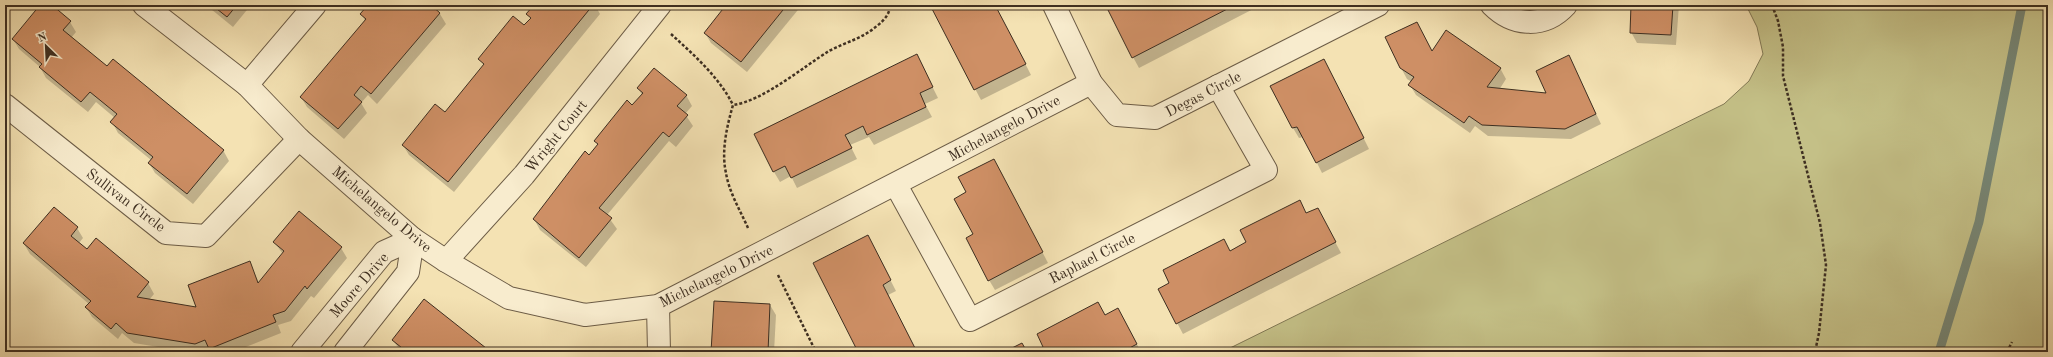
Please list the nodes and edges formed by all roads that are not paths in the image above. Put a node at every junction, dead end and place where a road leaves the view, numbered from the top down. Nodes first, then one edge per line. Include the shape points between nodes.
1 (144, 5) edge
2 (315, 5) edge
3 (1054, 5) edge
4 (1378, 5) edge
5 (1492, 5) edge
6 (1566, 5) edge
7 (659, 8) edge
8 (1091, 83) junction
9 (247, 85) junction
10 (1218, 86) junction
11 (5, 106) edge
12 (299, 139) junction
13 (896, 185) junction
14 (413, 239) junction
15 (446, 261) junction
16 (658, 306) junction
17 (302, 352) edge
18 (345, 352) edge
19 (659, 352) edge

1 - 9 street, Michelangelo Drive
2 - 9 street
3 - 8 street, Degas Circle
4 - 10 street, Degas Circle
5 - 6 street via 1514,21 1530,23 1545,20 1559,13
7 - 15 street, Wright Court via 524,175
8 - 10 street, Degas Circle via 1117,115 1155,118
8 - 13 street, Michelangelo Drive
9 - 12 street, Michelangelo Drive
10 - 13 street, Raphael Circle via 1266,170 970,320
11 - 12 street, Sullivan Circle via 166,233 206,236
12 - 14 street, Michelangelo Drive
13 - 16 street, Michelangelo Drive
14 - 15 street, Michelangelo Drive
14 - 17 street, Moore Drive via 384,252
14 - 18 street, Moore Drive via 408,272
15 - 16 street, Michelangelo Drive via 509,298 585,315
16 - 19 street

